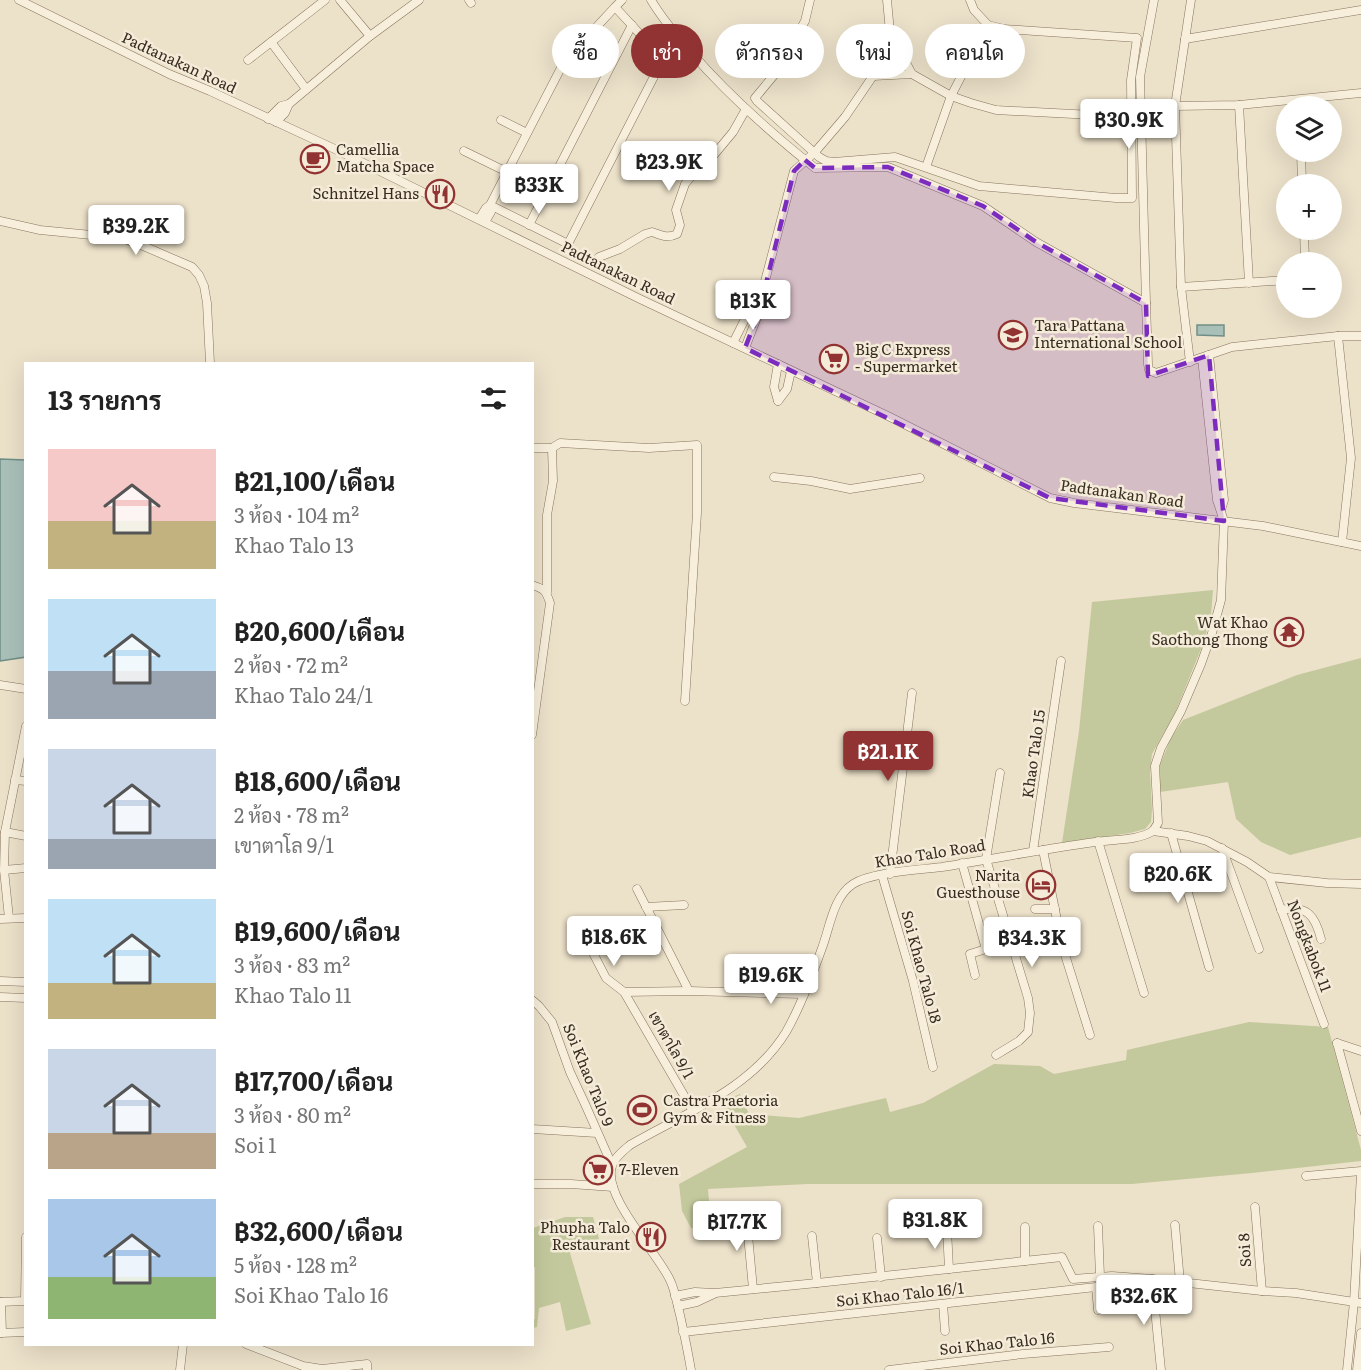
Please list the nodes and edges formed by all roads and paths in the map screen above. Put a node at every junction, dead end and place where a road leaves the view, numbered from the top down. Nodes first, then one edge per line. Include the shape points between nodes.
1 (19, 0) edge
2 (325, 0) edge
3 (340, 0) edge
4 (419, 0) edge
5 (622, 0) edge
6 (651, 0) edge
7 (810, 0) edge
8 (887, 0) edge
9 (970, 0) edge
10 (1154, 0) edge
11 (1191, 0) edge
12 (28, 2) edge
13 (615, 7) junction
14 (1361, 10) edge
15 (631, 24) edge
16 (889, 24) edge
17 (987, 24) edge
18 (631, 27) edge
19 (1025, 31) edge
20 (370, 36) junction
21 (1185, 39) junction
22 (271, 42) junction
23 (248, 60) dead end
24 (913, 75) edge
25 (653, 78) edge
26 (872, 78) edge
27 (960, 78) edge
28 (306, 89) junction
29 (1361, 93) edge
30 (951, 96) junction
31 (1342, 96) edge
32 (289, 104) junction
33 (1276, 104) edge
34 (1239, 105) junction
35 (1175, 106) junction
36 (746, 109) junction
37 (1131, 117) junction
38 (268, 119) junction
39 (501, 120) dead end
40 (276, 122) junction
41 (527, 133) junction
42 (464, 151) dead end
43 (815, 152) junction
44 (805, 160) junction
45 (926, 167) junction
46 (507, 172) junction
47 (490, 205) junction
48 (0, 221) edge
49 (482, 221) junction
50 (529, 225) junction
51 (599, 257) dead end
52 (1276, 281) edge
53 (1249, 283) junction
54 (1181, 287) junction
55 (1146, 303) junction
56 (759, 304) junction
57 (1338, 336) junction
58 (1361, 336) edge
59 (733, 343) junction
60 (745, 348) junction
61 (1206, 357) junction
62 (210, 362) edge
63 (1190, 362) junction
64 (778, 364) junction
65 (791, 371) junction
66 (534, 448) edge
67 (552, 448) junction
68 (774, 477) dead end
69 (920, 478) dead end
70 (1224, 521) junction
71 (1342, 542) junction
72 (1361, 546) edge
73 (534, 586) edge
74 (547, 592) junction
75 (1061, 661) dead end
76 (0, 685) edge
77 (24, 689) edge
78 (912, 693) dead end
79 (685, 701) dead end
80 (534, 720) edge
81 (24, 736) edge
82 (1000, 773) dead end
83 (15, 780) junction
84 (24, 782) edge
85 (1153, 831) junction
86 (5, 832) junction
87 (1172, 833) junction
88 (24, 836) edge
89 (1098, 841) junction
90 (1221, 848) junction
91 (1044, 850) junction
92 (1033, 851) junction
93 (986, 859) junction
94 (962, 863) junction
95 (24, 868) edge
96 (4, 870) junction
97 (886, 874) junction
98 (1269, 877) junction
99 (1361, 884) edge
100 (637, 890) dead end
101 (684, 905) dead end
102 (646, 907) junction
103 (1035, 909) dead end
104 (1055, 909) junction
105 (1281, 910) junction
106 (9, 918) junction
107 (24, 918) edge
108 (0, 919) edge
109 (1321, 939) dead end
110 (1259, 949) dead end
111 (592, 951) dead end
112 (1209, 967) dead end
113 (975, 975) dead end
114 (0, 981) edge
115 (24, 982) edge
116 (689, 991) junction
117 (624, 992) junction
118 (1144, 993) dead end
119 (804, 994) junction
120 (0, 997) edge
121 (24, 998) edge
122 (534, 1002) edge
123 (1324, 1024) dead end
124 (1090, 1035) dead end
125 (1361, 1051) edge
126 (996, 1055) dead end
127 (933, 1067) dead end
128 (693, 1112) junction
129 (534, 1129) edge
130 (1361, 1131) edge
131 (597, 1133) junction
132 (612, 1165) junction
133 (1361, 1173) edge
134 (1306, 1176) dead end
135 (534, 1184) edge
136 (613, 1187) junction
137 (1255, 1207) dead end
138 (757, 1216) dead end
139 (1175, 1225) dead end
140 (1098, 1226) dead end
141 (1025, 1227) dead end
142 (947, 1229) dead end
143 (812, 1236) dead end
144 (877, 1238) dead end
145 (1025, 1261) junction
146 (949, 1269) junction
147 (1100, 1276) junction
148 (881, 1277) junction
149 (1152, 1279) junction
150 (1180, 1282) junction
151 (817, 1283) junction
152 (753, 1289) junction
153 (1262, 1291) junction
154 (715, 1293) junction
155 (675, 1296) junction
156 (24, 1301) edge
157 (1, 1302) edge
158 (1358, 1302) edge
159 (943, 1304) junction
160 (678, 1306) junction
161 (1098, 1310) dead end
162 (945, 1331) dead end
163 (24, 1332) edge
164 (683, 1332) junction
165 (1, 1333) edge
166 (1361, 1333) edge
167 (183, 1346) edge
168 (251, 1346) edge
169 (1109, 1347) dead end
170 (367, 1367) edge
171 (180, 1370) edge
172 (691, 1370) edge
173 (889, 1370) edge
174 (1161, 1370) edge
175 (1347, 1370) edge
176 (1357, 1370) edge

1 - 12 street, Padtanakan Road
2 - 22 street
3 - 20 street
4 - 20 street
5 - 13 street
6 - 36 street via 712,77
7 - 43 street via 805,21 775,74 755,98
8 - 16 street
9 - 17 street
10 - 55 street via 1140,77
11 - 21 street
12 - 38 street, Padtanakan Road
13 - 15 street
13 - 41 street via 564,62
14 - 21 street
18 - 50 street
19 - 37 street via 1137,39
20 - 28 street
21 - 35 street
22 - 23 street
22 - 28 street
24 - 30 street
25 - 50 street via 568,244
26 - 43 street
27 - 30 street
28 - 32 street
29 - 31 street
30 - 37 street via 996,110
30 - 45 street
32 - 38 street via 281,106
32 - 40 street
33 - 34 street
34 - 35 street
34 - 53 street
35 - 54 street
36 - 44 street
36 - 51 street via 733,132 685,184 676,210 680,225 677,234 671,237 652,232
37 - 45 street via 1132,198 979,186
38 - 40 street, Padtanakan Road
39 - 41 street
40 - 49 street, Padtanakan Road
41 - 46 street
42 - 46 street
43 - 44 street
43 - 45 street via 826,161 895,157
44 - 55 street via 816,168 888,167 983,206 1036,242
44 - 56 street via 794,171
46 - 47 street
47 - 49 street
47 - 50 street
48 - 62 street via 40,230 122,238 192,267 204,286
49 - 59 street, Padtanakan Road
52 - 53 street
53 - 54 street
54 - 63 street
55 - 63 street via 1149,370 1156,373
56 - 59 street via 750,309
56 - 60 street
57 - 58 street
57 - 61 street via 1232,347
57 - 71 street via 1351,458
59 - 60 street, Padtanakan Road
60 - 64 street, Padtanakan Road
61 - 63 street
61 - 70 street via 1217,500
64 - 65 street, Padtanakan Road
64 - 65 street via 774,387 778,401 787,389
65 - 70 street, Padtanakan Road via 1050,498
66 - 67 street
67 - 74 street
67 - 79 street via 560,443 649,448 697,446 697,513
68 - 69 street via 850,489
70 - 71 street, Padtanakan Road
70 - 85 street via 1221,600 1201,664 1155,766 1158,823
71 - 72 street, Padtanakan Road
73 - 74 street
74 - 80 street via 550,603
75 - 92 street, Khao Talo 15
76 - 77 street
78 - 97 street
81 - 83 street
82 - 93 street
83 - 84 street
83 - 86 street
85 - 87 street, Khao Talo Road
85 - 89 street, Khao Talo Road
86 - 88 street
86 - 96 street
87 - 90 street, Khao Talo Road
87 - 112 street
89 - 91 street, Khao Talo Road
89 - 118 street
90 - 98 street, Khao Talo Road
90 - 110 street
91 - 92 street, Khao Talo Road
91 - 104 street
92 - 93 street, Khao Talo Road
93 - 94 street, Khao Talo Road
93 - 126 street via 1030,1013 1028,1032
94 - 97 street, Khao Talo Road
94 - 113 street via 986,949 970,954
95 - 96 street
96 - 106 street
97 - 119 street, Khao Talo Road via 852,885 837,903
97 - 127 street, Soi Khao Talo 18
98 - 99 street
98 - 105 street, Nongkabok 11
100 - 102 street
101 - 102 street
102 - 116 street
103 - 104 street
104 - 124 street
105 - 109 street via 1293,908 1311,915
105 - 123 street, Nongkabok 11
106 - 107 street
106 - 108 street
111 - 117 street, เขาตาโล 9/1 via 606,978
114 - 115 street
116 - 117 street
116 - 119 street
117 - 128 street, เขาตาโล 9/1
119 - 128 street, Khao Talo Road via 786,1032 765,1060 724,1094
120 - 121 street
122 - 131 street, Soi Khao Talo 9 via 552,1022
125 - 130 street via 1337,1043
128 - 132 street, Khao Talo Road via 630,1145
129 - 131 street
131 - 132 street, Soi Khao Talo 9
132 - 136 street
133 - 134 street
133 - 158 street
135 - 136 street
136 - 155 street via 670,1280
137 - 153 street, Soi 8
138 - 152 street via 758,1222 748,1235
139 - 150 street
140 - 147 street
141 - 145 street
142 - 146 street
143 - 151 street
144 - 148 street
145 - 146 street
145 - 147 street via 1062,1257 1072,1279
146 - 148 street
147 - 149 street
148 - 151 street
149 - 150 street
149 - 174 street
150 - 153 street
151 - 152 street
152 - 154 street
153 - 158 street
154 - 155 street
154 - 160 street
155 - 160 street
156 - 157 street
157 - 165 street
158 - 175 street
159 - 161 street, Soi Khao Talo 16/1 via 1096,1287
159 - 162 street
159 - 164 street, Soi Khao Talo 16/1
160 - 164 street
163 - 165 street
164 - 172 street
166 - 176 street
167 - 171 street
168 - 170 street via 303,1366
169 - 173 street, Soi Khao Talo 16

